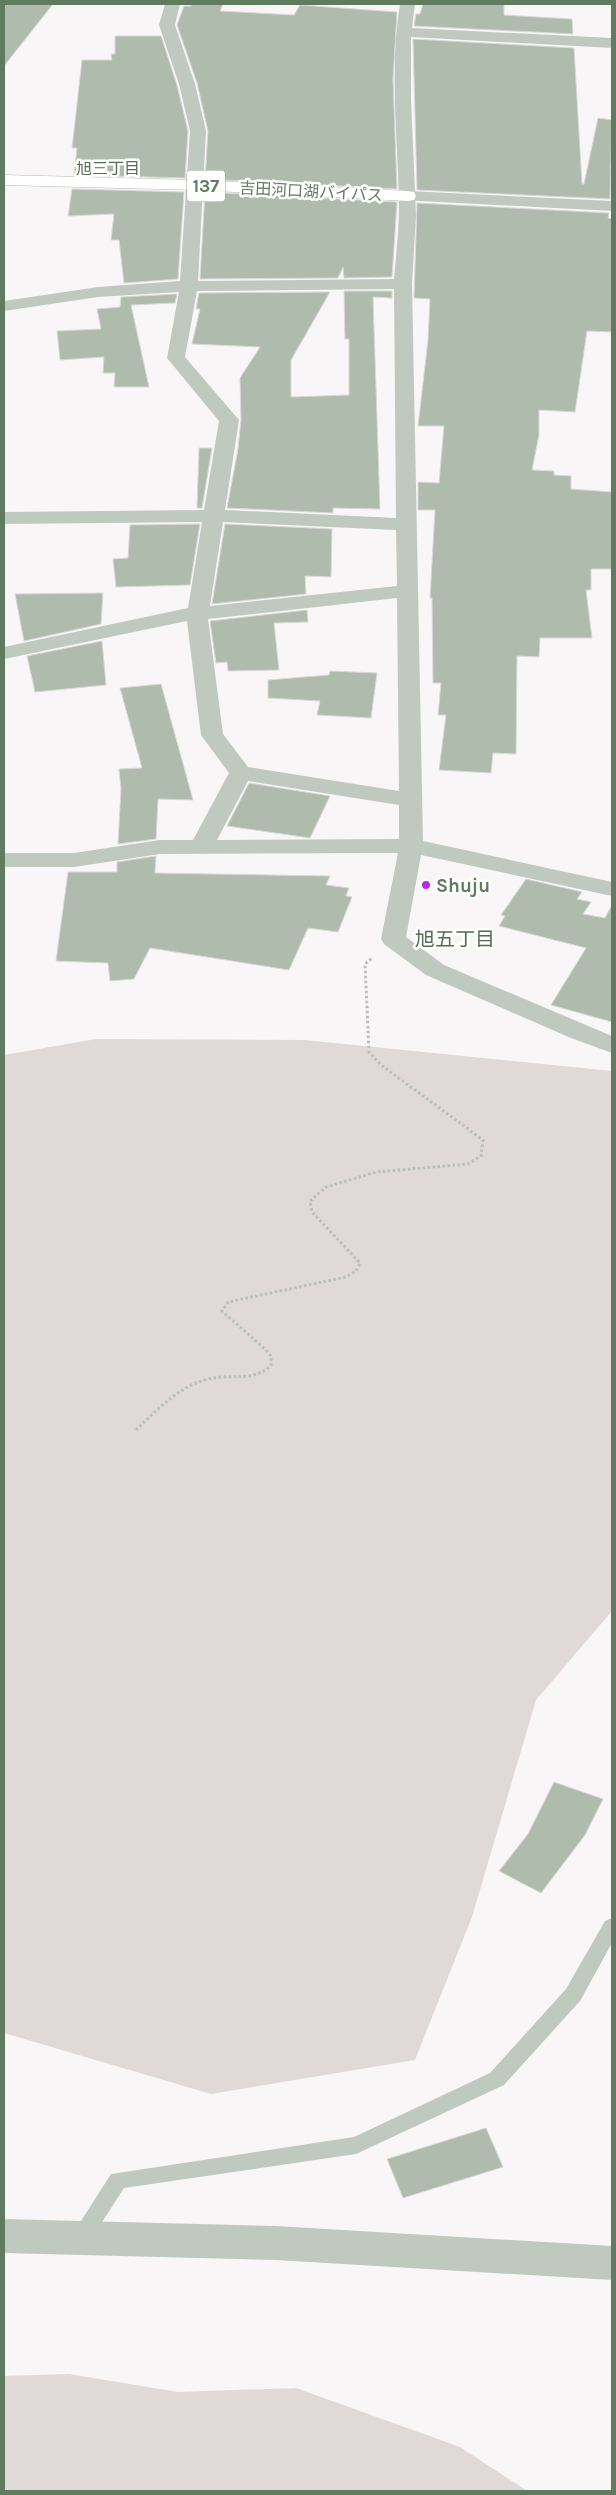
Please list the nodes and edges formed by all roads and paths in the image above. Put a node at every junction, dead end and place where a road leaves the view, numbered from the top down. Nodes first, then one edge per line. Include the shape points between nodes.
1 (172, 4) edge
2 (407, 4) edge
3 (403, 32) junction
4 (612, 43) edge
5 (4, 180) edge
6 (196, 185) junction
7 (408, 196) junction
8 (612, 206) edge
9 (403, 284) junction
10 (189, 286) junction
11 (4, 306) edge
12 (215, 516) junction
13 (4, 518) edge
14 (406, 524) junction
15 (408, 591) junction
16 (198, 614) junction
17 (4, 653) edge
18 (241, 773) junction
19 (410, 800) junction
20 (411, 846) junction
21 (201, 847) junction
22 (4, 860) edge
23 (612, 889) edge
24 (393, 939) junction
25 (612, 1044) edge
26 (136, 1430) dead end
27 (612, 1926) edge
28 (4, 2236) edge
29 (81, 2238) junction
30 (612, 2262) edge

1 - 6 street via 167,25 198,131
2 - 3 street
3 - 4 street
3 - 7 street via 401,76
5 - 6 highway, 吉田河口湖バイパス / 137
6 - 7 highway, 吉田河口湖バイパス / 137
6 - 10 street
7 - 8 street
7 - 9 street
9 - 10 street
9 - 14 street
10 - 11 street via 98,292
10 - 12 street via 176,358 229,420
12 - 13 street
12 - 14 street
12 - 16 street
14 - 15 street
15 - 16 street
15 - 19 street
16 - 17 street via 172,616
16 - 18 street via 212,735
18 - 19 street
18 - 21 street
19 - 20 street
20 - 21 street
20 - 23 street
20 - 24 street
21 - 22 street via 160,847 74,860
24 - 25 street via 435,970
24 - 26 path via 365,964 369,1052 483,1140 481,1156 468,1164 376,1172 326,1187 310,1201 312,1212 360,1263 356,1271 346,1277 228,1302 222,1312 266,1350 271,1366 264,1373 241,1380 210,1378 196,1383 176,1393
27 - 29 lane via 573,1994 497,2079 356,2145 118,2180
28 - 29 street
29 - 30 street via 276,2243

